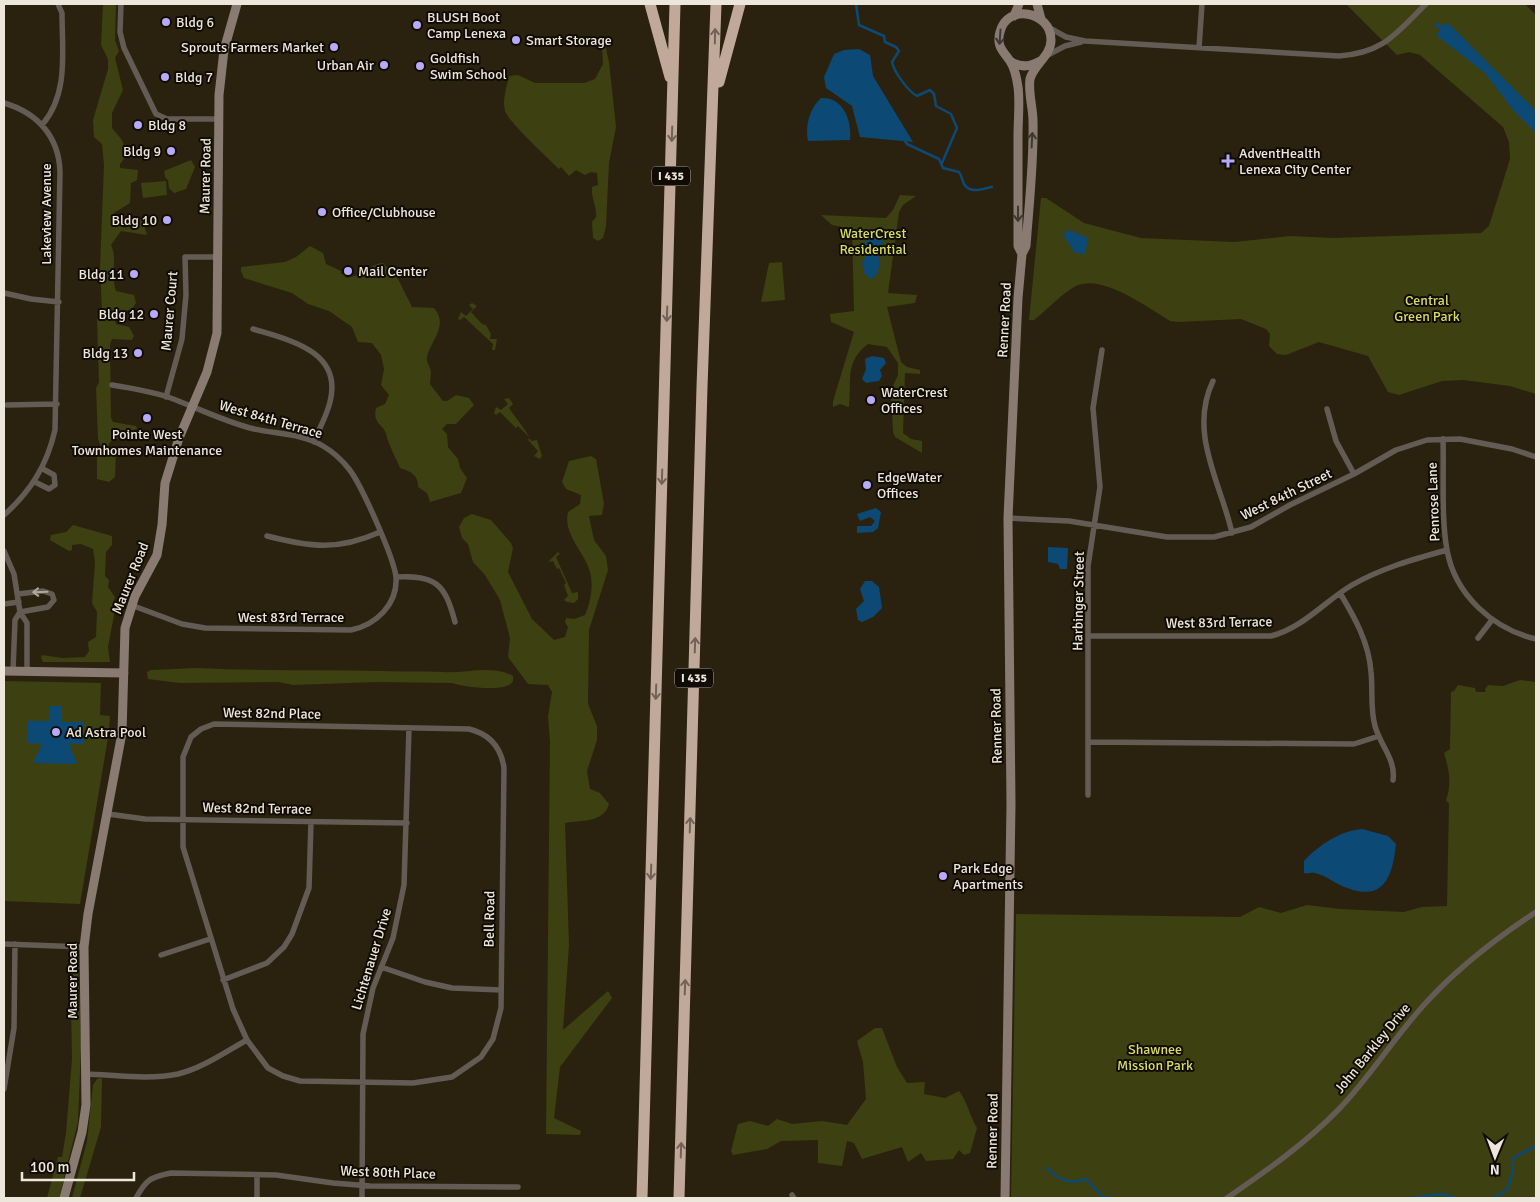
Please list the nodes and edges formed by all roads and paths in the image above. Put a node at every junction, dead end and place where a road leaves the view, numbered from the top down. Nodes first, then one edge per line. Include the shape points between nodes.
1 (58, 4) edge
2 (121, 4) edge
3 (237, 4) edge
4 (650, 4) edge
5 (676, 4) edge
6 (716, 4) edge
7 (740, 4) edge
8 (1019, 4) edge
9 (1036, 4) edge
10 (1202, 4) edge
11 (1426, 4) edge
12 (1014, 16) junction
13 (1044, 22) junction
14 (1085, 41) junction
15 (1199, 48) junction
16 (1043, 58) junction
17 (1010, 61) junction
18 (673, 86) junction
19 (714, 102) junction
20 (4, 103) edge
21 (220, 119) junction
22 (42, 125) junction
23 (1022, 254) junction
24 (218, 257) junction
25 (4, 293) edge
26 (59, 302) junction
27 (253, 329) dead end
28 (1102, 350) dead end
29 (1212, 381) dead end
30 (112, 385) dead end
31 (166, 397) junction
32 (57, 404) junction
33 (7, 405) dead end
34 (192, 406) junction
35 (1327, 409) dead end
36 (1443, 439) junction
37 (314, 442) junction
38 (1536, 457) edge
39 (43, 469) junction
40 (1354, 474) junction
41 (35, 482) junction
42 (4, 516) edge
43 (1008, 518) junction
44 (1094, 524) junction
45 (380, 532) junction
46 (1232, 533) junction
47 (267, 536) dead end
48 (1447, 550) junction
49 (4, 551) edge
50 (396, 577) junction
51 (1340, 593) junction
52 (18, 594) junction
53 (19, 602) junction
54 (4, 604) edge
55 (131, 605) junction
56 (20, 612) junction
57 (1492, 620) junction
58 (455, 622) dead end
59 (1090, 636) junction
60 (1478, 638) dead end
61 (1536, 639) edge
62 (4, 671) edge
63 (14, 671) junction
64 (27, 671) junction
65 (124, 673) junction
66 (409, 728) junction
67 (1379, 736) junction
68 (1090, 742) junction
69 (1393, 780) dead end
70 (1088, 795) dead end
71 (108, 814) junction
72 (182, 819) junction
73 (312, 822) junction
74 (407, 823) junction
75 (1536, 912) edge
76 (210, 939) junction
77 (4, 944) edge
78 (16, 944) junction
79 (84, 947) junction
80 (161, 955) dead end
81 (381, 967) junction
82 (223, 980) junction
83 (501, 990) junction
84 (247, 1040) junction
85 (4, 1041) edge
86 (12, 1041) junction
87 (86, 1074) junction
88 (363, 1082) junction
89 (4, 1089) edge
90 (257, 1175) junction
91 (362, 1185) junction
92 (518, 1187) dead end
93 (64, 1198) edge
94 (136, 1198) edge
95 (257, 1198) edge
96 (362, 1198) edge
97 (642, 1198) edge
98 (679, 1198) edge
99 (1005, 1198) edge
100 (1226, 1198) edge

1 - 22 street via 62,13 61,88 53,112
2 - 21 street via 120,32 124,48 156,114 167,119
3 - 21 main road, Maurer Road via 221,67
4 - 18 highway
5 - 18 highway, I 435
19 -> 6 highway, I 435
7 - 19 highway
8 - 12 main road, Renner Road
9 - 13 main road, Renner Road
10 - 15 street
11 - 15 street via 1387,42 1369,52 1339,56
12 - 13 main road via 1026,13
12 -> 17 main road, Renner Road via 1000,28 998,38 999,48
13 - 14 street via 1066,38
13 - 16 main road, Renner Road via 1051,41
14 - 15 street
14 - 16 street via 1065,46
16 - 17 main road via 1033,65 1023,66
23 -> 16 main road, Renner Road via 1026,246 1034,121 1030,80
17 -> 23 main road, Renner Road via 1018,92 1018,246
18 -> 97 highway, I 435
98 -> 19 highway, I 435 via 702,387
20 - 22 street, Lakeview Avenue via 26,112
21 - 24 main road, Maurer Road
22 - 26 street, Lakeview Avenue via 56,144 60,165
23 - 43 main road, Renner Road
24 - 31 street, Maurer Court via 186,257 182,339
24 - 34 main road, Maurer Road via 217,333 209,366
25 - 26 street via 31,300
26 - 32 street, Lakeview Avenue
27 - 37 street via 304,346 326,367 331,397
28 - 44 street, Harbinger Street via 1093,408 1100,487
29 - 46 street via 1205,404 1203,434
30 - 31 street, West 84th Terrace
31 - 34 street, West 84th Terrace
32 - 33 street
32 - 39 street, Lakeview Avenue via 55,430
34 - 37 street, West 84th Terrace via 249,428
34 - 55 main road, Maurer Road via 165,484 157,556
35 - 40 street via 1336,441
36 - 38 street, West 84th Street via 1512,449
36 - 40 street, West 84th Street via 1427,440 1396,450
36 - 48 street, Penrose Lane
37 - 45 street, West 84th Terrace via 334,453 350,470
39 - 41 street, Lakeview Avenue
39 - 41 street via 54,475 54,485 49,489
40 - 46 street, West 84th Street via 1251,527
41 - 42 street, Lakeview Avenue
43 - 44 street, West 84th Street
43 - 99 main road, Renner Road via 1011,804
44 - 46 street, West 84th Street via 1167,536 1206,537
44 - 59 street, Harbinger Street via 1088,566
45 - 47 street via 353,543 326,546 305,545
45 - 50 street
48 - 51 street, West 83rd Terrace via 1394,566
48 - 57 street, Penrose Lane via 1463,588 1476,607
49 - 52 street
50 - 55 street, West 83rd Terrace via 393,594 381,615 367,625 351,630 205,628 182,624
50 - 58 street via 425,577 437,583 446,594
51 - 59 street, West 83rd Terrace via 1292,629 1271,636
51 - 67 street via 1366,644 1372,672 1372,712
52 - 53 street
56 -> 52 street via 48,607 54,600 46,591
53 - 54 street
53 - 56 street
55 - 65 main road, Maurer Road via 125,628
56 - 63 street via 15,620
56 - 64 street via 27,623
57 - 60 street
57 - 61 street, Penrose Lane via 1511,631
59 - 68 street, Harbinger Street
62 - 63 main road
63 - 64 main road
64 - 65 main road
65 - 71 main road, Maurer Road via 122,733
66 - 72 street, West 82nd Place via 207,726 192,737 183,757
66 - 74 street, Lichtenauer Drive
66 - 83 street, Bell Road via 478,731 492,740 499,751 504,768
67 - 68 street via 1354,744
67 - 69 street via 1392,764
68 - 70 street, Harbinger Street
71 - 72 street, West 82nd Terrace
71 - 79 main road, Maurer Road
72 - 73 street, West 82nd Terrace
72 - 76 street, West 82nd Place via 184,855
73 - 74 street, West 82nd Terrace
73 - 82 street via 309,888 292,934 267,963
74 - 81 street, Lichtenauer Drive via 407,859 399,915
75 - 100 street, John Barkley Drive via 1494,941 1450,978 1411,1020 1361,1084 1315,1133 1270,1169
76 - 80 street
76 - 82 street, West 82nd Place
77 - 78 street
78 - 79 street
78 - 86 street
79 - 87 main road, Maurer Road
81 - 83 street via 452,988
81 - 88 street, Lichtenauer Drive via 364,1026
82 - 84 street, Bell Road
83 - 88 street, Bell Road via 498,1025 493,1039 481,1057 470,1066 452,1077 429,1082
84 - 87 street via 204,1064 178,1074
84 - 88 street, Bell Road via 262,1062 283,1076 300,1081
85 - 86 street
86 - 89 street
87 - 93 main road, Maurer Road via 82,1132
88 - 91 street, Lichtenauer Drive
90 - 91 street, West 80th Place
90 - 94 street, West 80th Place via 171,1173 144,1183
90 - 95 street
91 - 92 street, West 80th Place
91 - 96 street, Lichtenauer Drive

